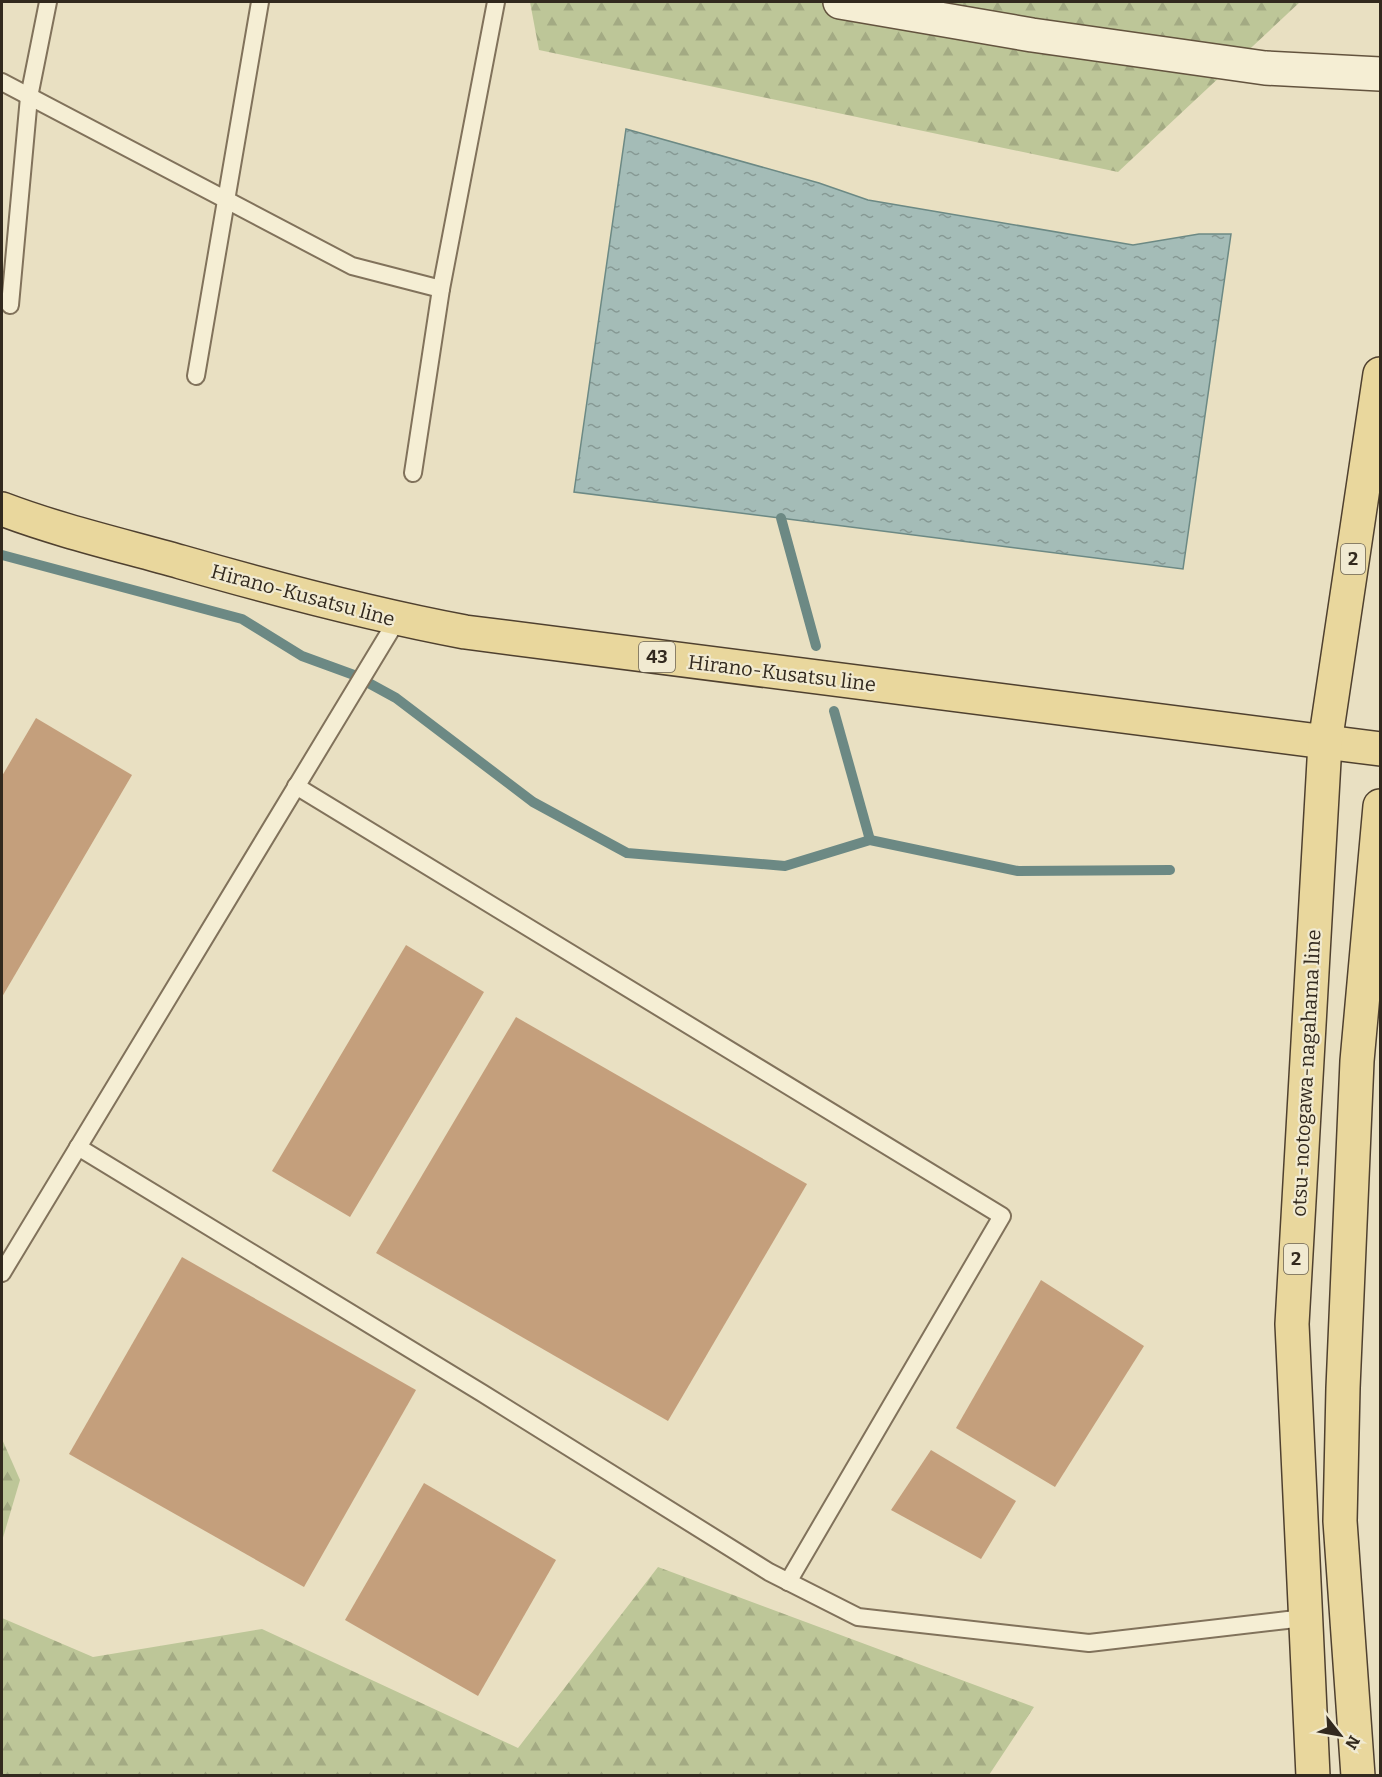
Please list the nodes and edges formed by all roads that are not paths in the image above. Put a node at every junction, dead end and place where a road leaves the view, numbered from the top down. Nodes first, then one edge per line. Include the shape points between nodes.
1 (48, 2) edge
2 (260, 2) edge
3 (496, 2) edge
4 (840, 2) edge
5 (1380, 74) edge
6 (2, 82) edge
7 (29, 97) junction
8 (226, 200) junction
9 (441, 289) junction
10 (10, 305) dead end
11 (1380, 374) edge
12 (196, 376) dead end
13 (413, 473) dead end
14 (2, 509) edge
15 (397, 620) junction
16 (1325, 743) junction
17 (1380, 749) edge
18 (296, 786) junction
19 (1380, 806) edge
20 (78, 1148) junction
21 (2, 1273) edge
22 (788, 1582) junction
23 (1304, 1618) junction
24 (1313, 1776) edge
25 (1358, 1776) edge

1 - 7 lane
2 - 8 lane
3 - 9 lane
4 - 5 street via 1032,35 1265,68
6 - 7 lane
7 - 8 lane
7 - 10 lane
8 - 9 lane via 352,266
8 - 12 lane
9 - 13 lane
11 - 16 main road, otsu-notogawa-nagahama line / 2
14 - 15 main road, Hirano-Kusatsu line / 43 via 36,522
15 - 16 main road, Hirano-Kusatsu line / 43
15 - 18 lane
16 - 17 main road, 43
16 - 23 main road, otsu-notogawa-nagahama line / 2 via 1292,1324
18 - 20 lane
18 - 22 lane via 1002,1216
19 - 25 main road via 1357,1061 1342,1399 1340,1521
20 - 21 lane
20 - 22 lane
22 - 23 lane via 858,1617 1089,1643
23 - 24 main road, otsu-notogawa-nagahama line / 2

